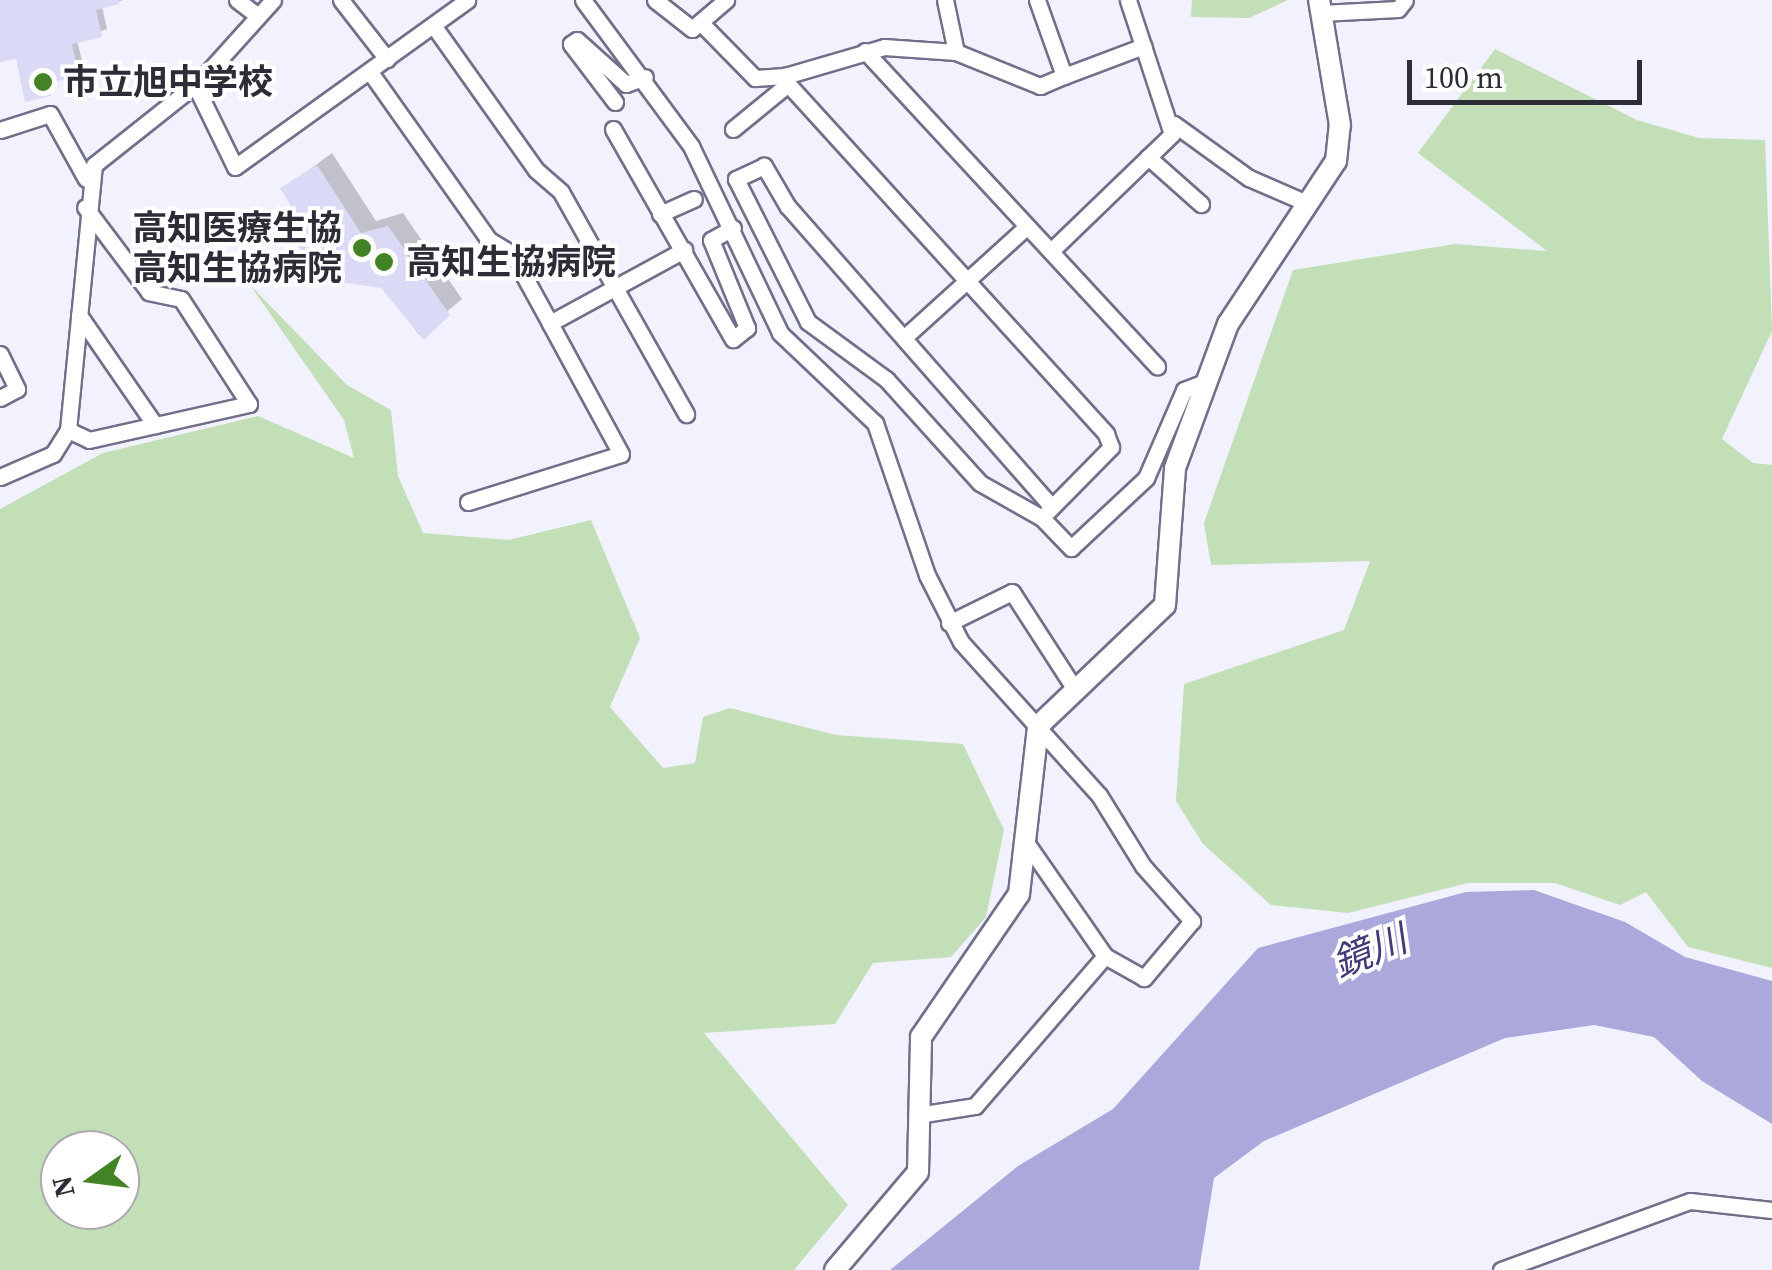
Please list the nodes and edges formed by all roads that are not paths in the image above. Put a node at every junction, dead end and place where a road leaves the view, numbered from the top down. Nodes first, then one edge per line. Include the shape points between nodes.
1 (237, 0) edge
2 (273, 0) edge
3 (341, 0) edge
4 (467, 0) edge
5 (582, 0) edge
6 (655, 0) edge
7 (726, 0) edge
8 (945, 0) edge
9 (1036, 0) edge
10 (1128, 0) edge
11 (1406, 0) edge
12 (1320, 7) edge
13 (258, 16) junction
14 (702, 24) junction
15 (433, 25) junction
16 (1144, 46) junction
17 (865, 51) junction
18 (956, 52) junction
19 (387, 59) junction
20 (370, 72) junction
21 (1064, 76) junction
22 (645, 77) junction
23 (786, 80) junction
24 (195, 84) junction
25 (614, 102) dead end
26 (1174, 124) junction
27 (613, 129) dead end
28 (0, 130) edge
29 (732, 130) dead end
30 (1148, 157) junction
31 (86, 179) junction
32 (694, 199) dead end
33 (1201, 204) dead end
34 (1309, 204) junction
35 (85, 208) junction
36 (660, 214) junction
37 (1027, 226) junction
38 (732, 228) junction
39 (684, 250) junction
40 (1051, 252) junction
41 (964, 280) junction
42 (614, 287) junction
43 (79, 315) junction
44 (550, 323) junction
45 (908, 335) junction
46 (0, 354) edge
47 (1157, 366) dead end
48 (1207, 382) junction
49 (0, 398) edge
50 (686, 414) dead end
51 (156, 425) junction
52 (68, 430) junction
53 (0, 477) edge
54 (468, 502) dead end
55 (1047, 512) junction
56 (949, 623) junction
57 (1074, 688) junction
58 (1038, 726) junction
59 (1025, 841) junction
60 (1105, 956) junction
61 (924, 1114) junction
62 (1772, 1210) edge
63 (834, 1270) edge
64 (1501, 1270) edge

1 - 13 street
2 - 13 street
3 - 19 street
4 - 15 street
5 - 22 street
6 - 14 street via 682,27
7 - 14 street
8 - 18 street
9 - 21 street
10 - 16 street
11 - 12 street via 1398,9
12 - 34 main road via 1339,144
13 - 24 street
14 - 23 street via 755,78
15 - 19 street
15 - 42 street via 536,170 561,192
16 - 21 street
16 - 26 street
17 - 18 street
17 - 23 street
17 - 37 street
18 - 21 street via 1024,82
19 - 20 street
20 - 24 street via 235,167
20 - 44 street via 489,240 512,254
22 - 25 street via 626,84 577,40 571,44
22 - 38 street
23 - 29 street
23 - 41 street
24 - 31 street via 112,144
26 - 30 street
26 - 34 street via 1249,178
27 - 36 street
28 - 31 street via 50,114
30 - 33 street
30 - 40 street
31 - 35 street
32 - 36 street
34 - 48 main road via 1240,296
35 - 43 street
35 - 51 street via 150,292 180,299 249,404
36 - 39 street
37 - 40 street
37 - 41 street
38 - 39 street via 712,240 747,328 739,337 720,324
38 - 56 street via 780,333 875,422
39 - 42 street
40 - 47 street
41 - 45 street
41 - 55 street via 1111,447
42 - 44 street
42 - 50 street
43 - 51 street
43 - 52 street
44 - 54 street via 621,454
45 - 55 street
45 - 55 street via 788,207 764,166 736,179 808,322 886,379 980,483
46 - 49 street via 18,390
48 - 55 street via 1184,390 1146,478 1080,544 1060,542
48 - 57 main road via 1175,468 1164,605
51 - 52 street via 89,440
52 - 53 street via 52,454
56 - 57 street via 1012,592
56 - 58 street
57 - 58 main road
58 - 59 main road
58 - 60 street via 1192,922 1144,978
59 - 60 street
59 - 61 main road via 1010,917 921,1038
60 - 61 street via 975,1106
61 - 63 main road via 911,1186
62 - 64 street via 1690,1201

